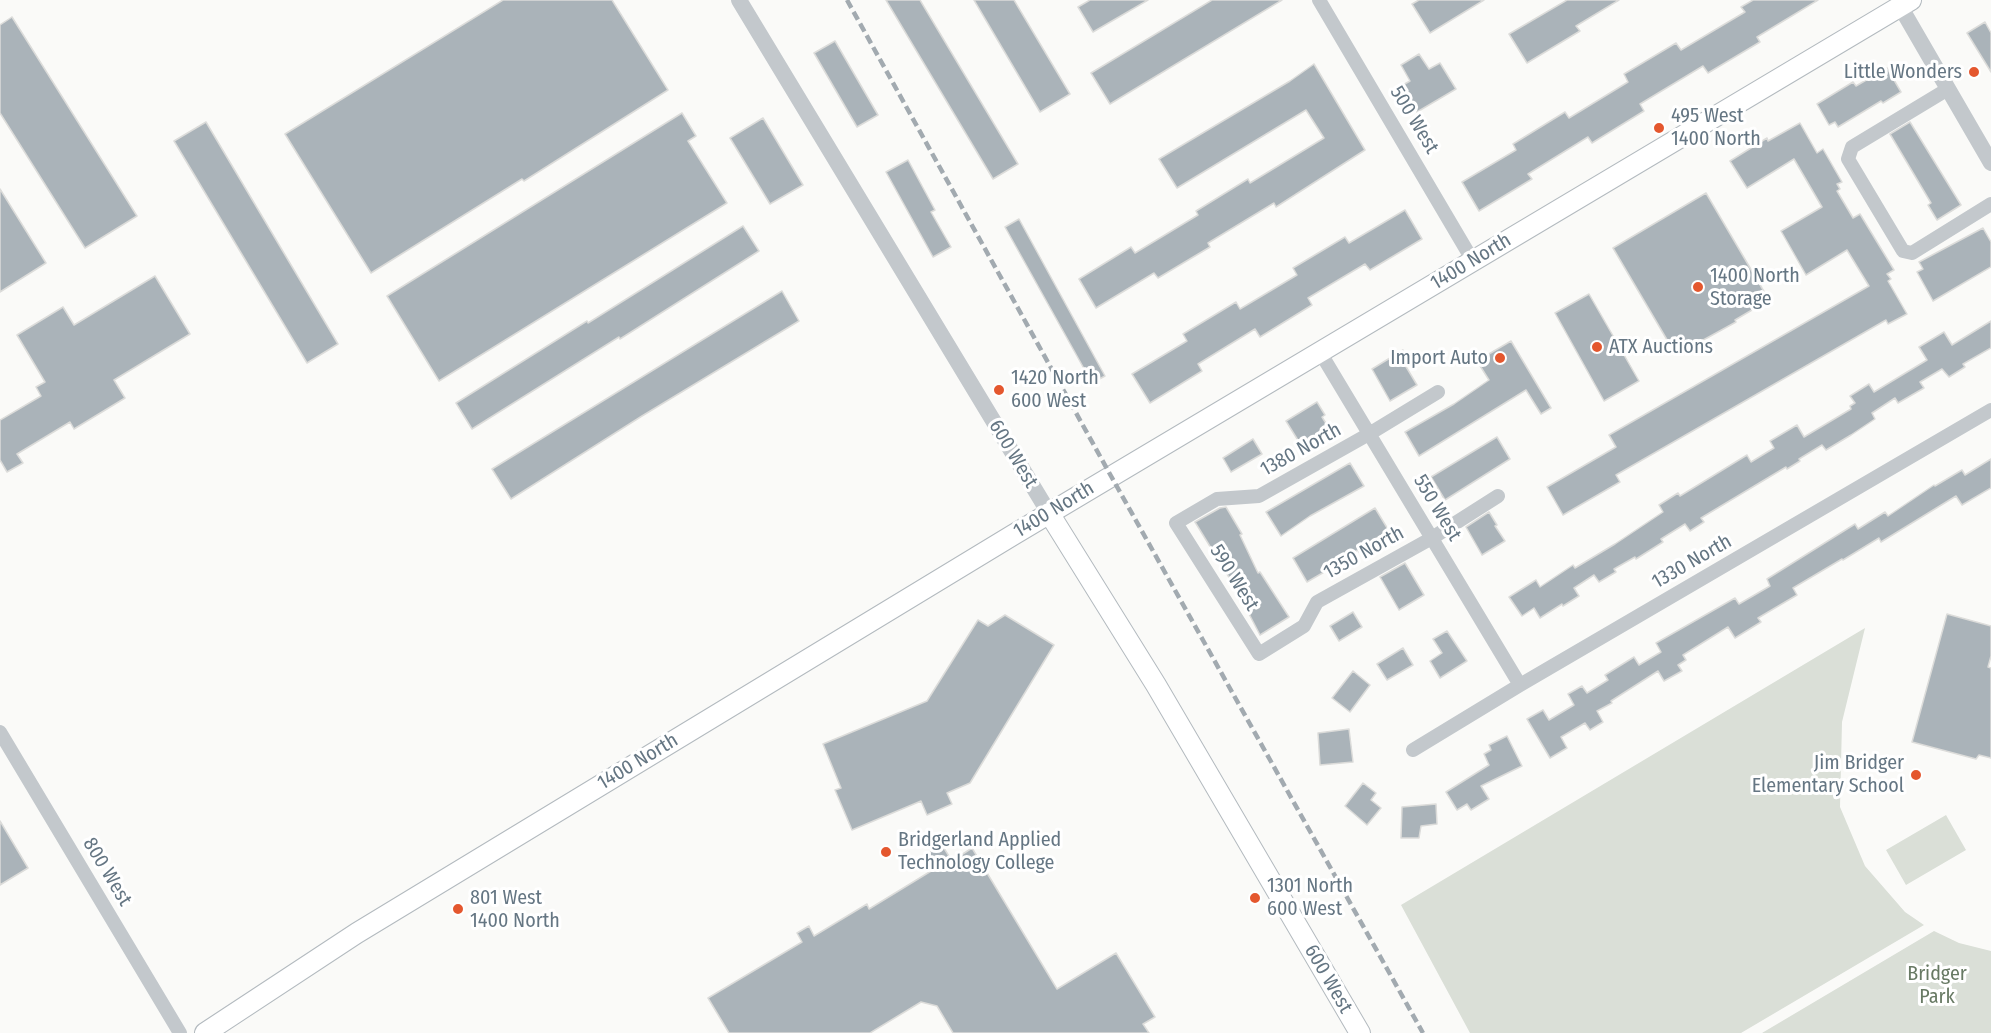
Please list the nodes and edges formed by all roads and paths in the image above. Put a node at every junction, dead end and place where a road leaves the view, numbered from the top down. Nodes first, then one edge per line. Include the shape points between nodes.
1 (739, 0) edge
2 (1319, 0) edge
3 (1903, 2) edge
4 (1948, 89) junction
5 (1991, 163) edge
6 (1991, 204) edge
7 (1473, 261) junction
8 (1320, 352) junction
9 (1438, 392) dead end
10 (1991, 410) edge
11 (1369, 434) junction
12 (1498, 496) dead end
13 (1049, 513) junction
14 (1176, 523) joint
15 (1432, 538) junction
16 (1259, 654) joint
17 (1520, 685) junction
18 (2, 739) edge
19 (1413, 750) dead end
20 (180, 1033) edge
21 (205, 1033) edge
22 (1360, 1033) edge

1 - 13 street, 600 West
2 - 7 street, 500 West
3 - 4 street
3 - 7 main road, 1400 North
4 - 5 street
4 - 6 street via 1852,147 1848,159 1902,250 1912,253
7 - 8 main road, 1400 North
8 - 11 street, 550 West
8 - 13 main road, 1400 North
9 - 11 street, 1380 North
10 - 17 street, 1330 North
11 - 14 street, 1380 North via 1259,496 1217,499
11 - 15 street, 550 West
12 - 15 street, 1350 North
13 - 21 main road, 1400 North via 357,933
13 - 22 main road, 600 West via 1162,695
14 - 16 street, 590 West
15 - 16 street, 1350 North via 1317,602 1304,626
15 - 17 street, 550 West
17 - 19 street, 1330 North
18 - 20 street, 800 West

